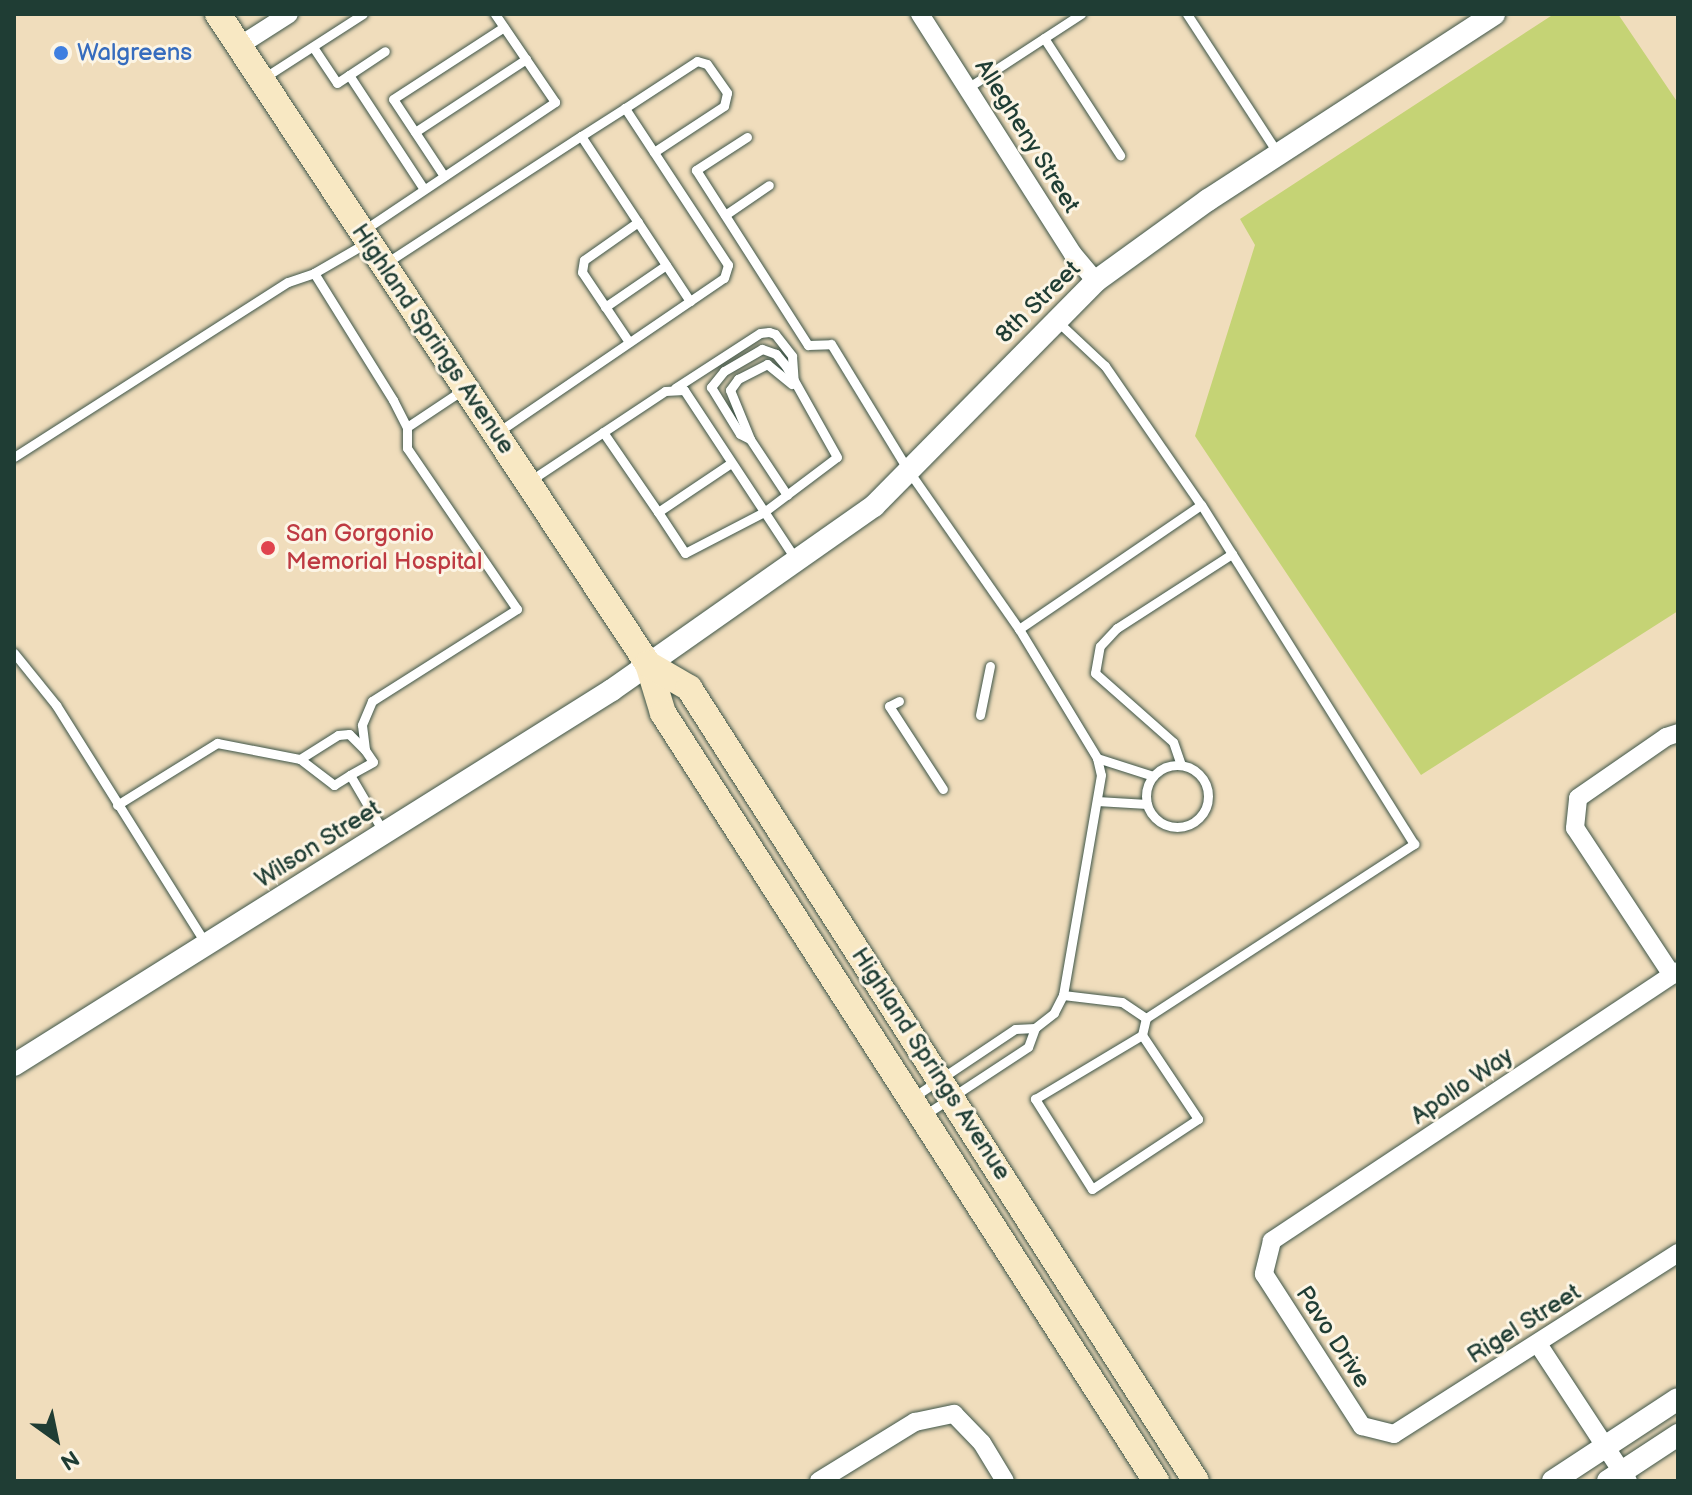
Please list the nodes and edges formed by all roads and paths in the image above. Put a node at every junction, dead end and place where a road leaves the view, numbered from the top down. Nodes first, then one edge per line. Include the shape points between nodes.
1 (218, 14) edge
2 (289, 14) edge
3 (363, 14) edge
4 (495, 14) edge
5 (920, 14) edge
6 (1081, 14) edge
7 (1187, 14) edge
8 (1494, 14) edge
9 (504, 27) junction
10 (1044, 38) junction
11 (239, 46) junction
12 (313, 47) junction
13 (385, 51) dead end
14 (526, 59) junction
15 (349, 75) junction
16 (260, 81) junction
17 (969, 87) junction
18 (625, 108) junction
19 (415, 132) junction
20 (581, 136) junction
21 (747, 137) dead end
22 (654, 152) junction
23 (1120, 155) dead end
24 (1279, 155) junction
25 (444, 176) junction
26 (769, 185) dead end
27 (424, 189) junction
28 (725, 215) junction
29 (638, 222) junction
30 (365, 237) junction
31 (383, 265) junction
32 (666, 265) junction
33 (314, 273) junction
34 (1096, 281) junction
35 (690, 301) junction
36 (605, 307) junction
37 (1056, 320) junction
38 (629, 342) junction
39 (794, 385) junction
40 (466, 388) junction
41 (675, 388) junction
42 (407, 427) junction
43 (603, 432) junction
44 (495, 434) junction
45 (750, 439) junction
46 (14, 457) edge
47 (731, 463) junction
48 (908, 470) junction
49 (528, 482) junction
50 (787, 495) junction
51 (1201, 505) junction
52 (658, 512) junction
53 (764, 512) junction
54 (1232, 554) junction
55 (796, 560) junction
56 (1019, 629) junction
57 (14, 653) edge
58 (648, 664) junction
59 (990, 666) dead end
60 (899, 701) dead end
61 (980, 715) dead end
62 (1678, 733) edge
63 (365, 750) junction
64 (1097, 758) junction
65 (300, 759) junction
66 (1181, 765) junction
67 (350, 775) junction
68 (1153, 776) junction
69 (943, 789) dead end
70 (1097, 801) junction
71 (1147, 804) junction
72 (117, 805) junction
73 (384, 833) junction
74 (206, 945) junction
75 (1675, 973) edge
76 (1063, 995) junction
77 (1146, 1018) junction
78 (1035, 1028) junction
79 (1142, 1035) junction
80 (14, 1065) edge
81 (946, 1088) junction
82 (917, 1108) junction
83 (1272, 1241) joint
84 (1678, 1253) edge
85 (1538, 1344) junction
86 (1678, 1399) edge
87 (1394, 1434) joint
88 (1678, 1435) edge
89 (1605, 1447) junction
90 (1619, 1478) edge
91 (819, 1481) edge
92 (1005, 1481) edge
93 (1156, 1481) edge
94 (1196, 1481) edge
95 (1553, 1481) edge

1 - 11 main road, Highland Springs Avenue
2 - 11 street
3 - 12 lane
4 - 9 lane
5 - 17 street, Allegheny Street
6 - 10 lane
7 - 24 lane
8 - 24 street, 8th Street
9 - 14 lane
9 - 19 lane via 393,99
10 - 17 lane
10 - 23 lane
11 - 16 main road, Highland Springs Avenue
12 - 15 lane via 337,83
12 - 16 lane
13 - 15 lane
14 - 19 lane
14 - 25 lane via 555,102
15 - 27 lane
16 - 30 main road, Highland Springs Avenue
17 - 34 street, Allegheny Street via 1073,254
18 - 20 lane
18 - 22 lane
18 - 22 lane via 697,61 707,64 727,93 724,106
19 - 25 lane
20 - 29 lane
20 - 31 lane
21 - 28 lane via 696,170
22 - 35 lane via 728,265 724,278
24 - 34 street, 8th Street
25 - 27 lane
26 - 28 lane
27 - 30 lane
28 - 48 lane via 808,345 831,344
29 - 32 lane
29 - 36 lane via 584,260 582,272
30 - 31 main road, Highland Springs Avenue
30 - 33 lane
31 - 40 main road, Highland Springs Avenue
32 - 35 lane
32 - 36 lane
33 - 42 lane
33 - 46 lane via 288,282
34 - 37 street, 8th Street
35 - 38 lane
36 - 38 lane
37 - 48 street, 8th Street
37 - 51 lane via 1105,366
38 - 44 lane
39 - 41 lane via 792,356 769,332
39 - 45 lane via 767,364 732,384 731,399
39 - 45 lane via 776,354 762,349 714,381 713,395 740,434
39 - 50 lane via 837,457
40 - 42 lane
40 - 44 main road, Highland Springs Avenue
41 - 43 lane
41 - 47 lane via 684,390
42 - 63 lane via 407,448 517,609 372,701 362,725
43 - 49 lane
43 - 52 lane
44 - 49 main road, Highland Springs Avenue
45 - 50 lane
47 - 52 lane
47 - 53 lane
48 - 55 street, 8th Street via 874,506
48 - 56 lane
49 - 58 main road, Highland Springs Avenue
50 - 53 lane
51 - 54 lane
51 - 56 lane
52 - 53 lane via 685,553
53 - 55 lane
54 - 66 lane via 1117,628 1100,646 1095,673 1173,742
54 - 77 lane via 1414,844
55 - 58 street, 8th Street
56 - 64 lane
57 - 72 lane via 56,705
58 - 73 street, Wilson Street
58 - 81 main road, Highland Springs Avenue via 689,688
58 - 82 main road, Highland Springs Avenue via 663,713
59 - 61 lane
60 - 69 lane via 889,706
62 - 75 street via 1578,798 1575,828
63 - 65 lane via 349,734 338,735
63 - 67 lane via 373,762
64 - 68 lane
64 - 70 lane
65 - 67 lane via 334,785
65 - 72 lane via 217,743
66 - 68 lane
66 - 71 lane via 1199,774 1208,793 1197,820 1188,826 1167,826
67 - 73 lane
68 - 71 lane
70 - 71 lane
70 - 76 lane
72 - 74 lane
73 - 74 street, Wilson Street
74 - 80 street, Wilson Street
75 - 83 street, Apollo Way
76 - 77 lane via 1122,1002
76 - 78 lane via 1054,1013
77 - 79 lane
78 - 81 lane via 1015,1029
78 - 81 lane via 1028,1047
79 - 79 lane via 1035,1099 1092,1189 1198,1119
81 - 82 lane
81 - 82 lane
81 - 94 main road, Highland Springs Avenue
82 - 93 main road, Highland Springs Avenue
83 - 87 street, Pavo Drive via 1264,1274 1362,1426
84 - 85 street, Rigel Street
85 - 87 street, Rigel Street
85 - 89 street
86 - 89 street
88 - 90 street
89 - 90 street
89 - 95 street
91 - 92 street via 915,1422 954,1414 982,1443

